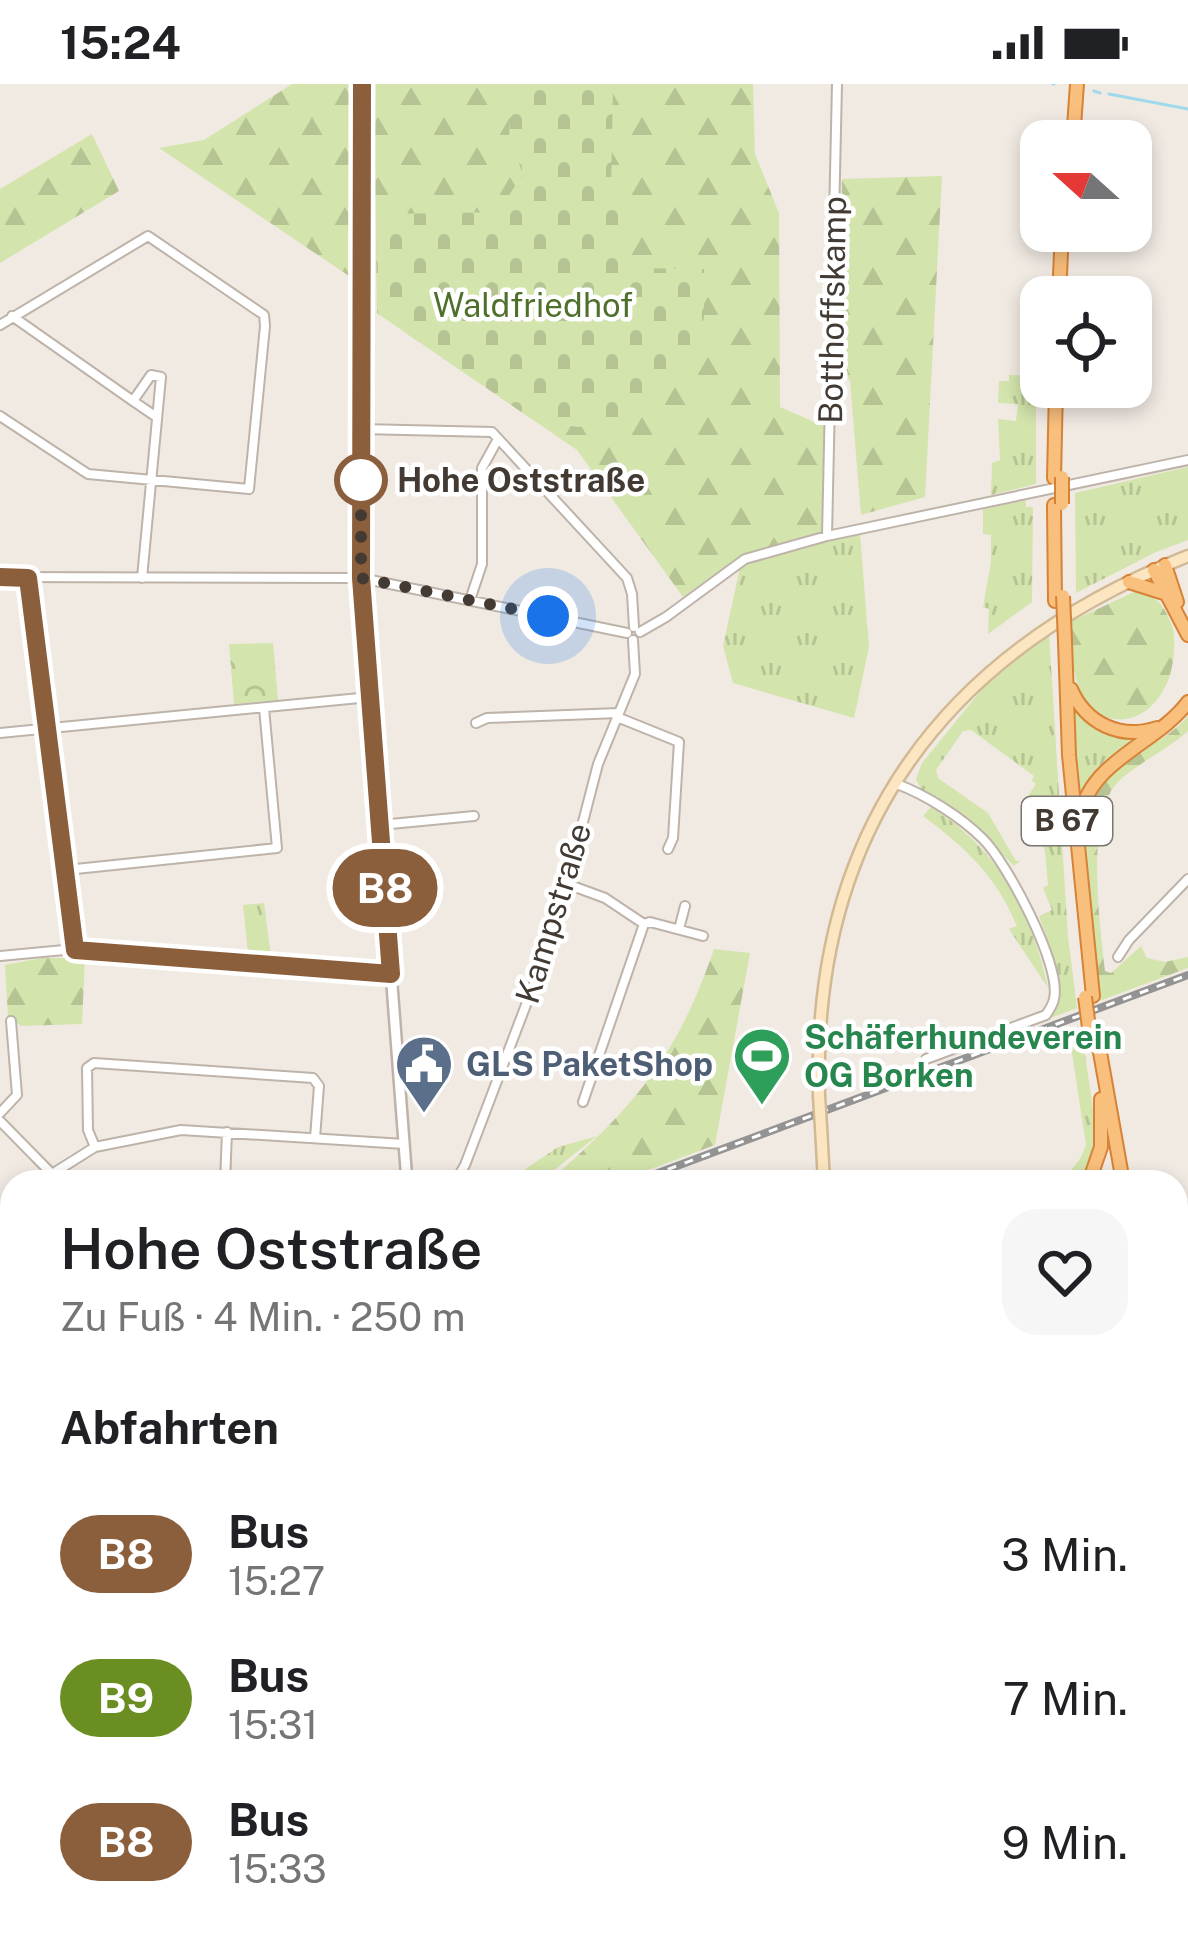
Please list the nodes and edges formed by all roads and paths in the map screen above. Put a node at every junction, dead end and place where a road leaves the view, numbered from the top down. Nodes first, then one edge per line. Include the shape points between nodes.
1 (362, 84) edge
2 (837, 84) edge
3 (1073, 84) edge
4 (1070, 120) edge
5 (13, 316) junction
6 (0, 325) edge
7 (133, 401) junction
8 (1060, 408) edge
9 (0, 416) edge
10 (155, 416) junction
11 (361, 429) junction
12 (498, 440) junction
13 (1188, 460) edge
14 (149, 480) junction
15 (827, 536) junction
16 (1188, 556) edge
17 (1160, 567) junction
18 (0, 577) edge
19 (28, 578) junction
20 (142, 578) junction
21 (361, 578) junction
22 (1130, 582) junction
23 (1168, 595) junction
24 (470, 600) junction
25 (1179, 615) junction
26 (633, 633) junction
27 (1188, 635) edge
28 (1061, 643) junction
29 (370, 697) junction
30 (1188, 702) edge
31 (264, 708) junction
32 (618, 715) junction
33 (476, 723) dead end
34 (1169, 724) junction
35 (46, 728) junction
36 (0, 733) edge
37 (895, 783) junction
38 (474, 816) dead end
39 (380, 826) junction
40 (668, 849) dead end
41 (1078, 855) junction
42 (66, 871) junction
43 (1188, 879) edge
44 (567, 884) junction
45 (685, 905) dead end
46 (644, 924) junction
47 (679, 929) junction
48 (703, 936) dead end
49 (75, 950) junction
50 (0, 956) edge
51 (1118, 957) dead end
52 (391, 974) junction
53 (1089, 997) junction
54 (11, 1021) dead end
55 (1094, 1042) junction
56 (926, 1059) dead end
57 (1101, 1099) junction
58 (584, 1102) dead end
59 (0, 1117) edge
60 (227, 1132) junction
61 (315, 1138) junction
62 (404, 1144) junction
63 (95, 1147) junction
64 (48, 1170) edge
65 (58, 1170) edge
66 (225, 1170) edge
67 (405, 1170) edge
68 (462, 1170) edge
69 (823, 1170) edge
70 (1093, 1170) edge
71 (1118, 1170) edge
72 (1119, 1170) edge

1 - 11 street
2 - 15 street, Botthoffskamp
3 - 4 highway
5 - 6 street
5 - 7 street
5 - 14 street via 148,236 264,315 249,489
7 - 10 street
7 - 10 street via 151,376 160,376
8 - 28 highway, B 67, bridge
9 - 14 street via 88,474
10 - 14 street
11 - 12 street via 484,429
11 - 21 street
12 - 24 street via 482,468 482,564
12 - 26 street via 627,578
13 - 15 street
14 - 20 street
15 - 26 street via 745,559
16 - 17 main road
17 - 22 main road
17 - 23 highway
17 - 25 highway
18 - 19 street
19 - 20 street
19 - 35 street
20 - 21 street
21 - 24 street
21 - 29 street
22 - 23 highway
22 - 37 main road via 1072,610 996,665
23 - 25 highway
24 - 26 street
25 - 27 highway
26 - 32 street, Kampstraße via 635,674
28 - 34 highway via 1071,689 1087,714 1129,733
28 - 41 highway, B 67
28 - 53 highway, B 67 via 1061,754
29 - 31 street
29 - 39 street
30 - 34 highway
31 - 35 street
31 - 42 street via 277,848
32 - 33 street
32 - 40 street via 679,742
32 - 44 street, Kampstraße
34 - 41 highway via 1093,784 1080,814
35 - 36 street
35 - 42 street
37 - 56 street via 980,836 1002,862 1054,977 1046,1015
37 - 69 main road, bridge via 833,929 820,1018
38 - 39 street
39 - 52 street
41 - 53 highway, B 67
42 - 49 street
43 - 51 street
44 - 46 street
44 - 68 street, Kampstraße
45 - 47 street
46 - 47 street
46 - 58 street
47 - 48 street
49 - 50 street
49 - 52 street
52 - 62 street
53 - 55 highway, B 67, bridge
54 - 59 street via 17,1095
55 - 57 highway, B 67
55 - 72 highway, B 67
57 - 70 highway
57 - 71 highway, B 67
59 - 64 street
60 - 61 street
60 - 63 street via 181,1130
60 - 66 street
61 - 62 street
61 - 63 street via 316,1080 94,1063 87,1068
62 - 67 street
63 - 65 street

